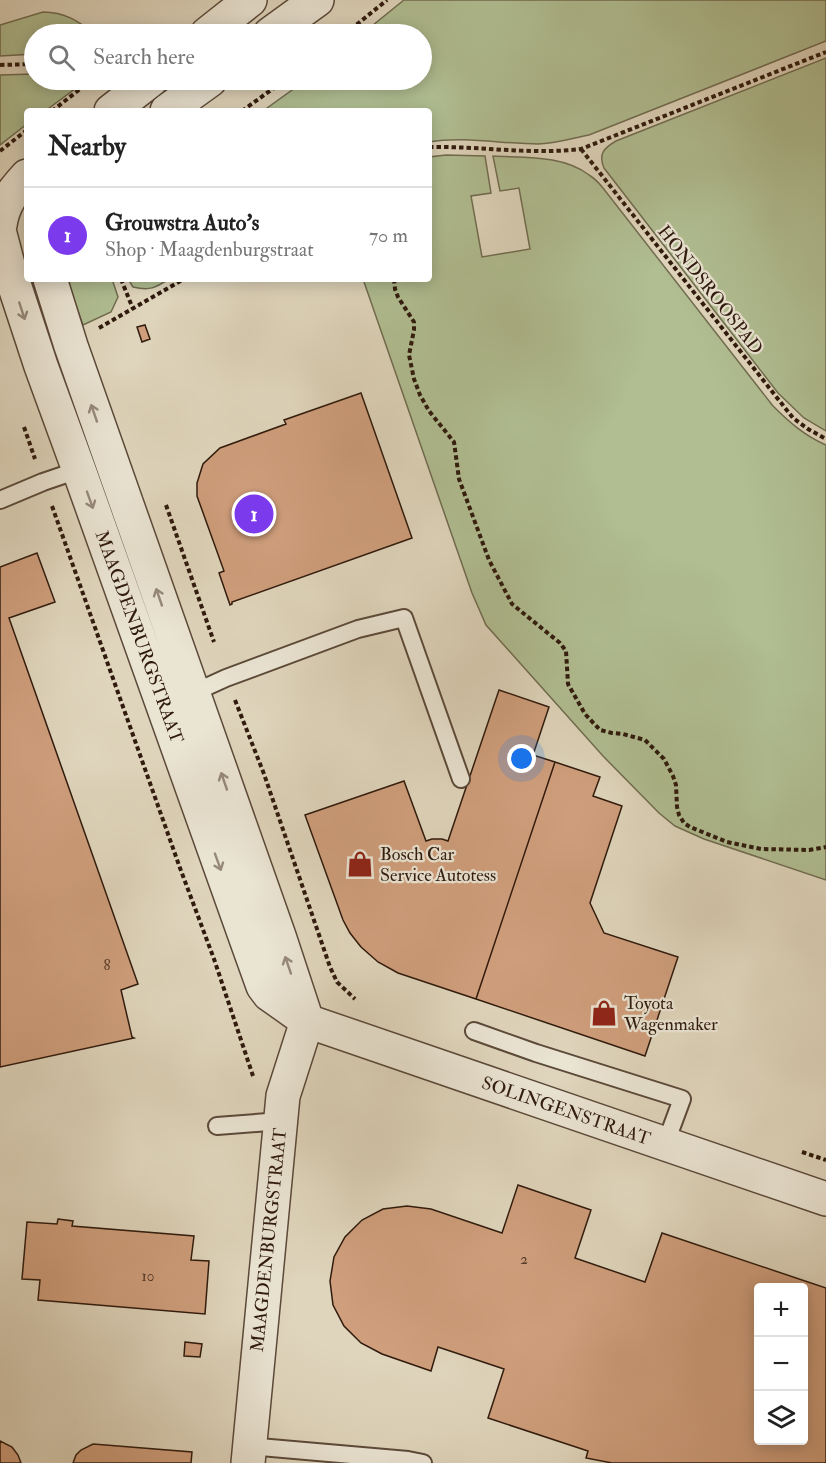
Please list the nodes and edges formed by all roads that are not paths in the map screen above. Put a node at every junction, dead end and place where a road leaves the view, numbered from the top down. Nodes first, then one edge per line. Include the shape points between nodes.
1 (250, 0) edge
2 (316, 0) edge
3 (220, 24) edge
4 (284, 24) edge
5 (138, 90) edge
6 (153, 90) edge
7 (195, 90) edge
8 (115, 108) edge
9 (163, 108) edge
10 (169, 108) edge
11 (24, 179) edge
12 (0, 225) edge
13 (0, 234) edge
14 (5, 273) edge
15 (51, 282) edge
16 (110, 458) junction
17 (79, 470) junction
18 (0, 500) edge
19 (193, 693) junction
20 (461, 778) dead end
21 (307, 1021) junction
22 (474, 1031) dead end
23 (267, 1122) junction
24 (217, 1126) dead end
25 (665, 1145) junction
26 (826, 1199) edge
27 (249, 1455) edge
28 (423, 1463) edge

1 - 3 street
2 - 4 street
5 - 8 street
6 - 9 street
7 - 10 street
11 - 12 street via 6,202
13 - 14 street, MAAGDENBURGSTRAAT
14 -> 17 street, MAAGDENBURGSTRAAT
16 -> 15 street, MAAGDENBURGSTRAAT
16 - 17 lane
19 -> 16 street, MAAGDENBURGSTRAAT
17 - 18 lane
17 -> 21 street, MAAGDENBURGSTRAAT via 263,986
19 - 20 lane via 358,629 404,618
21 -> 19 street, MAAGDENBURGSTRAAT
21 - 23 street, MAAGDENBURGSTRAAT via 283,1096
21 - 25 street, SOLINGENSTRAAT
22 - 25 lane via 682,1099
23 - 24 lane
23 - 27 street, MAAGDENBURGSTRAAT
25 - 26 street, SOLINGENSTRAAT
27 - 28 lane

